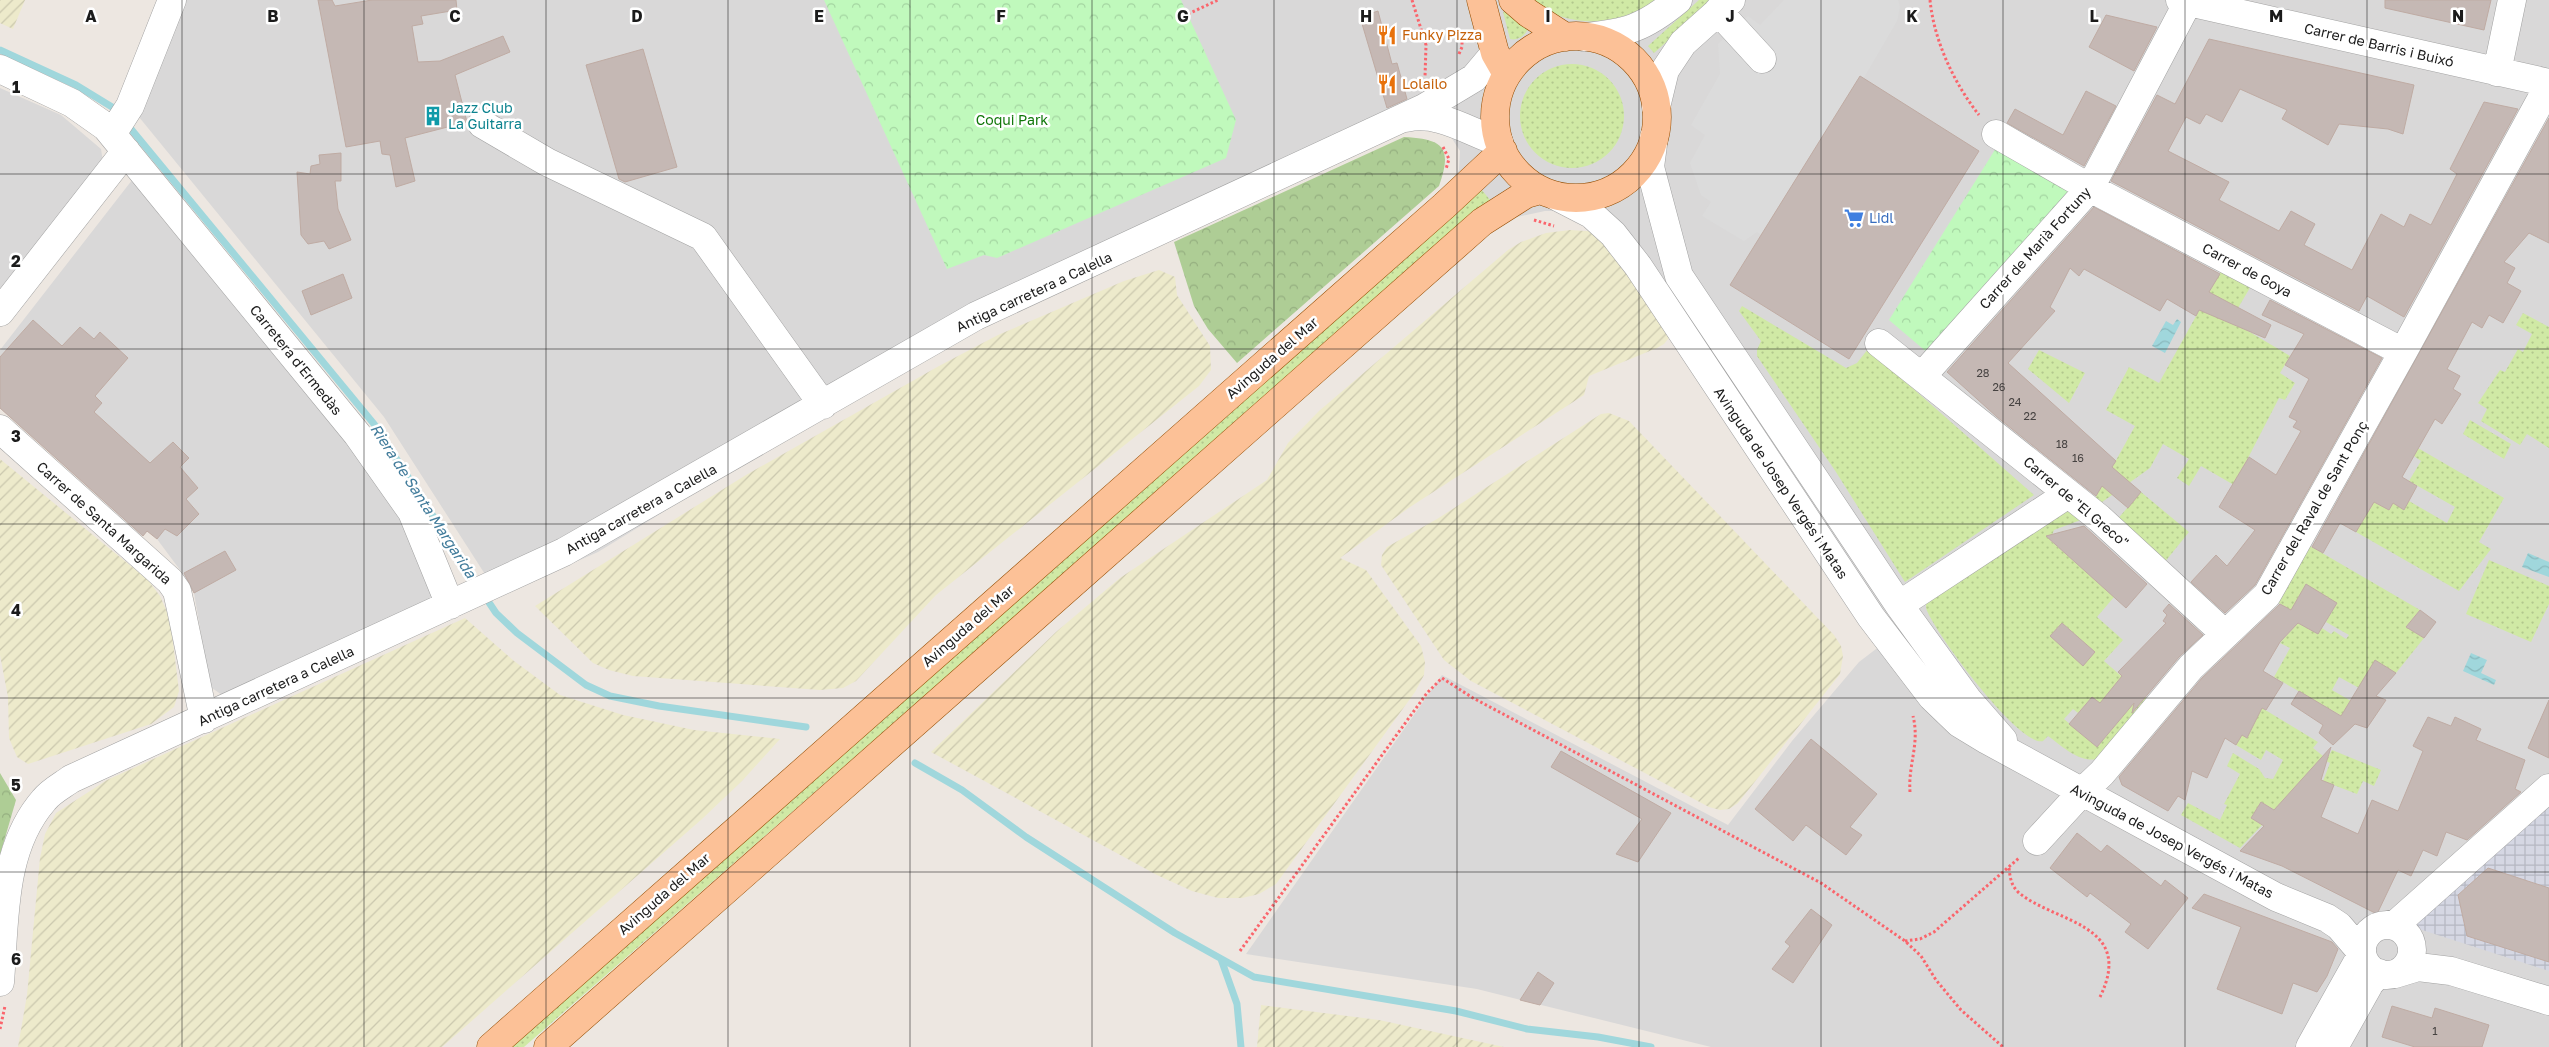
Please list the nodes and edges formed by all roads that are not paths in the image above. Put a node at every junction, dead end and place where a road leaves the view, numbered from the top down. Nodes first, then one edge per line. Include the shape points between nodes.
1 (172, 0) edge
2 (1481, 0) edge
3 (1513, 0) edge
4 (1678, 0) edge
5 (2512, 0) edge
6 (2184, 1) edge
7 (1725, 6) edge
8 (1574, 37) junction
9 (1762, 59) dead end
10 (1503, 68) junction
11 (0, 69) edge
12 (2497, 72) junction
13 (2549, 84) edge
14 (1656, 107) junction
15 (1402, 120) junction
16 (482, 124) dead end
17 (1996, 134) road end
18 (1654, 137) junction
19 (119, 142) junction
20 (1501, 146) junction
21 (2090, 188) junction
22 (1548, 193) junction
23 (0, 312) edge
24 (1879, 343) dead end
25 (2403, 352) junction
26 (1922, 376) junction
27 (823, 405) junction
28 (0, 429) edge
29 (2068, 494) junction
30 (455, 603) junction
31 (1899, 605) junction
32 (2225, 634) junction
33 (204, 719) junction
34 (2021, 757) junction
35 (2549, 788) edge
36 (2082, 792) junction
37 (2037, 842) road end
38 (2327, 918) junction
39 (2390, 931) junction
40 (2374, 964) junction
41 (2451, 971) junction
42 (0, 982) edge
43 (2549, 1002) edge
44 (492, 1047) edge
45 (548, 1047) edge
46 (2310, 1047) edge
47 (2334, 1047) edge

1 - 19 street
2 - 10 main road
3 - 8 main road via 1528,13
4 - 8 street via 1641,26 1620,34
5 - 12 street
6 - 12 street, Carrer de Barris i Buixó
6 - 21 street, Carrer de Marià Fortuny
7 - 9 street
7 - 14 street via 1683,43 1665,70
8 - 10 main road via 1548,41
8 - 14 main road via 1608,42 1630,57 1648,80
10 - 15 street, Antiga carretera a Calella via 1465,69
10 - 20 main road via 1496,112
11 - 19 street, Carretera d'Ermedàs via 72,103 106,127
12 - 13 street, Carrer de Barris i Buixó
13 - 25 street, Carrer del Raval de Sant Ponç
14 - 18 main road
15 - 20 street, Antiga carretera a Calella via 1419,115 1437,118
15 - 27 street, Antiga carretera a Calella via 976,316
16 - 27 street via 547,162 703,237
17 - 21 street, Carrer de Goya
18 - 22 main road via 1640,167 1615,188 1584,198
18 - 31 street, Avinguda de Josep Vergés i Matas via 1650,167 1679,276
19 - 23 street
19 - 30 street, Carretera d'Ermedàs via 357,434 412,512
20 - 22 main road via 1522,178
20 - 44 main road, Avinguda del Mar via 1444,206
21 - 25 street, Carrer de Goya
21 - 26 street, Carrer de Marià Fortuny
22 - 34 street, Avinguda de Josep Vergés i Matas via 1591,214 1613,234 1638,266 1866,609 1932,697 1959,723
22 - 45 main road via 1526,194 1470,232
24 - 26 street, Carrer de "El Greco"
25 - 32 street, Carrer del Raval de Sant Ponç via 2267,595
26 - 29 street, Carrer de "El Greco"
27 - 30 street, Antiga carretera a Calella via 614,526
28 - 33 street, Carrer de Santa Margarida via 170,581 181,608
29 - 31 street
29 - 32 street, Carrer de "El Greco" via 2099,518
30 - 33 street, Antiga carretera a Calella
31 - 34 street, Avinguda de Josep Vergés i Matas via 1968,700
32 - 36 street, Carrer del Raval de Sant Ponç via 2191,667 2102,773
33 - 42 street, Antiga carretera a Calella via 71,778 45,799 18,846 9,877
34 - 36 street, Avinguda de Josep Vergés i Matas
35 - 39 street
36 - 37 street, Carrer del Raval de Sant Ponç
36 - 38 street, Avinguda de Josep Vergés i Matas via 2276,897
38 - 39 street, Avinguda de Josep Vergés i Matas
38 - 40 street, Avinguda de Josep Vergés i Matas via 2339,926
39 - 40 street via 2366,935
39 - 40 street via 2412,948 2411,957 2407,965
39 - 41 street
40 - 41 street
40 - 46 street
40 - 47 street via 2370,984
41 - 43 street

